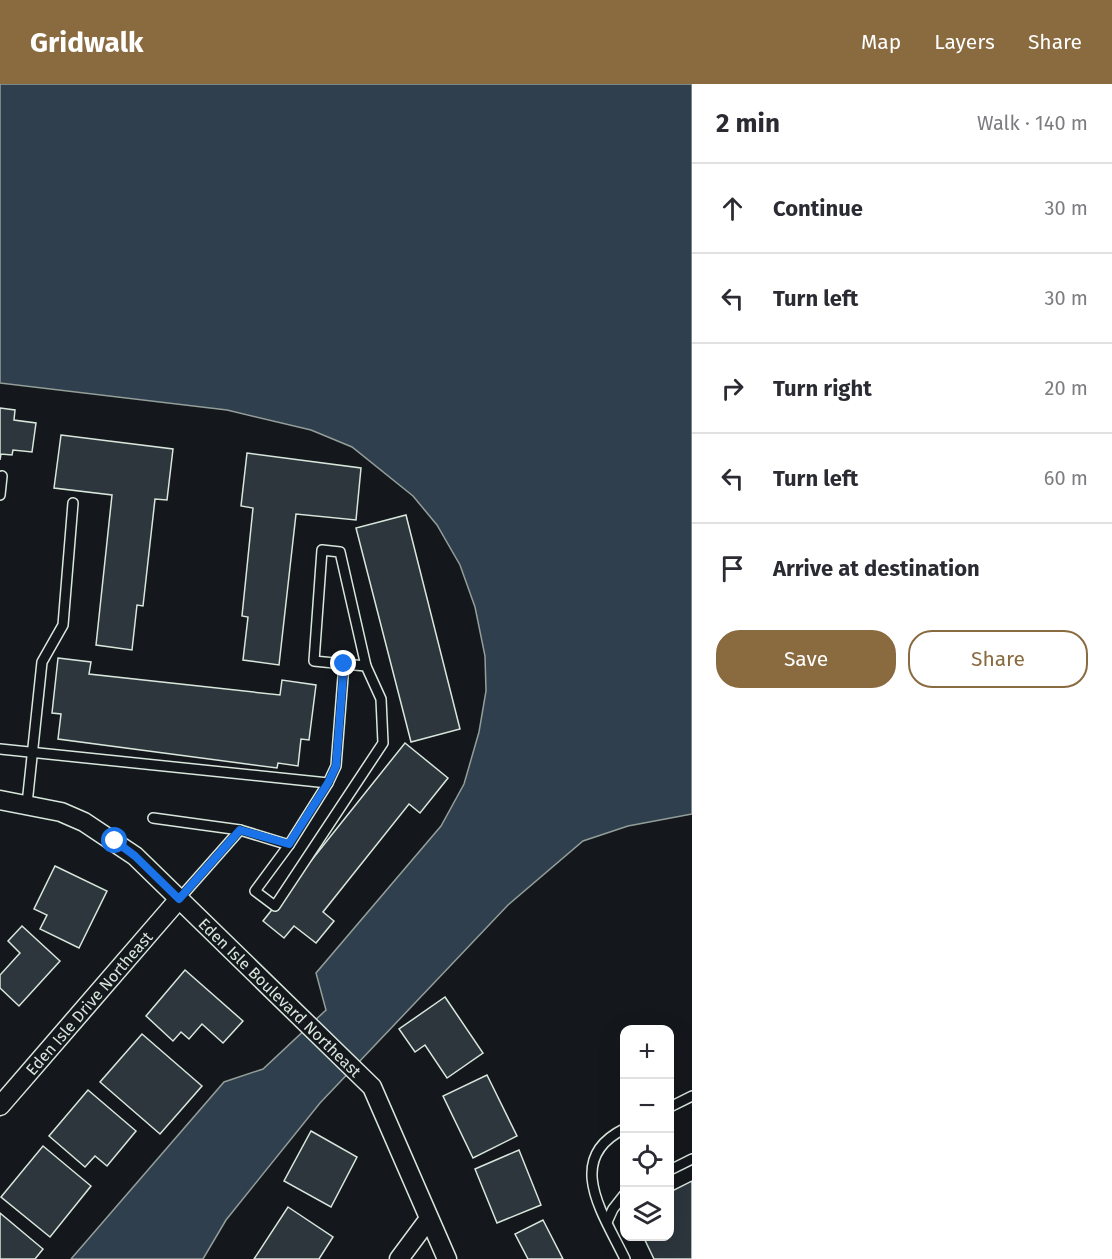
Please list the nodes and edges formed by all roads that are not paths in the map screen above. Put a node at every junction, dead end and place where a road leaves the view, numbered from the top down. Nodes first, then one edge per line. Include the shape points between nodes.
1 (2, 476) dead end
2 (0, 495) edge
3 (73, 503) dead end
4 (344, 664) junction
5 (366, 666) junction
6 (0, 748) edge
7 (30, 753) junction
8 (328, 783) junction
9 (0, 800) edge
10 (27, 804) junction
11 (153, 818) dead end
12 (240, 830) junction
13 (289, 844) junction
14 (179, 899) junction
15 (692, 1096) edge
16 (674, 1105) edge
17 (0, 1106) edge
18 (620, 1132) edge
19 (692, 1159) edge
20 (674, 1168) edge
21 (620, 1200) edge
22 (428, 1220) junction
23 (607, 1222) junction
24 (399, 1259) edge
25 (447, 1259) edge
26 (625, 1259) edge

1 - 2 lane
3 - 7 lane via 63,625 42,662
4 - 5 lane
4 - 5 lane via 314,661 322,550 340,552
4 - 8 lane via 336,766
5 - 13 lane via 381,699 383,743 275,906 255,891
6 - 7 lane
7 - 8 lane
7 - 10 lane
8 - 13 lane
9 - 10 street, Eden Isle Boulevard Northeast
10 - 14 street, Eden Isle Boulevard Northeast via 61,812 115,841
11 - 12 lane
12 - 13 lane
12 - 14 lane
14 - 17 street, Eden Isle Drive Northeast
14 - 22 street, Eden Isle Boulevard Northeast via 372,1087
15 - 16 lane
18 - 23 lane via 599,1147 592,1160 597,1200
19 - 20 lane
21 - 23 lane
22 - 24 street
22 - 25 street, Eden Isle Boulevard Northeast
23 - 26 lane

